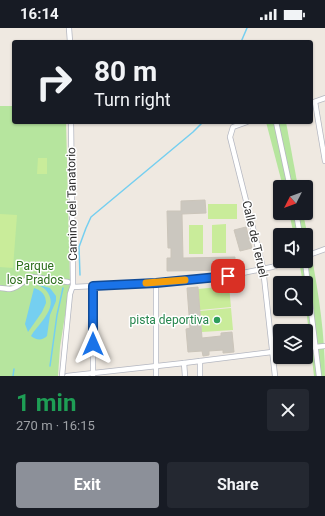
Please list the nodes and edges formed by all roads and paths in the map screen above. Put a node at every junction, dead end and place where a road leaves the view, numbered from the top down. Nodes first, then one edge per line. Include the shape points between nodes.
1 (69, 28) edge
2 (70, 40) edge
3 (325, 98) edge
4 (313, 102) edge
5 (71, 124) edge
6 (241, 124) edge
7 (276, 124) edge
8 (325, 161) edge
9 (288, 180) edge
10 (325, 249) edge
11 (313, 253) edge
12 (273, 265) edge
13 (263, 268) junction
14 (306, 268) edge
15 (68, 282) dead end
16 (156, 283) junction
17 (93, 286) junction
18 (73, 287) junction
19 (0, 288) edge
20 (325, 346) edge
21 (315, 347) junction
22 (272, 352) junction
23 (200, 361) junction
24 (184, 363) junction
25 (155, 366) junction
26 (92, 375) edge
27 (62, 376) edge
28 (67, 376) edge
29 (156, 376) edge
30 (185, 376) edge
31 (200, 376) edge
32 (275, 376) edge
33 (320, 376) edge

1 - 2 street
3 - 4 street
4 - 8 street
5 - 18 street, Camino del Tanatorio
6 - 13 street, Calle de Teruel via 233,127 230,137
7 - 9 street
10 - 11 street
12 - 13 street
13 - 16 street via 228,276
13 - 22 street, Calle de Teruel
14 - 21 street
15 - 19 street via 33,277 17,287
16 - 17 street
16 - 25 street
17 - 18 street
17 - 26 street
18 - 27 street, Camino del Tanatorio via 70,294
20 - 21 street
21 - 33 street
22 - 23 street
22 - 32 street, Calle de Teruel
23 - 24 street
23 - 31 street
24 - 25 street
24 - 30 street
25 - 26 street
25 - 29 street
26 - 28 street

